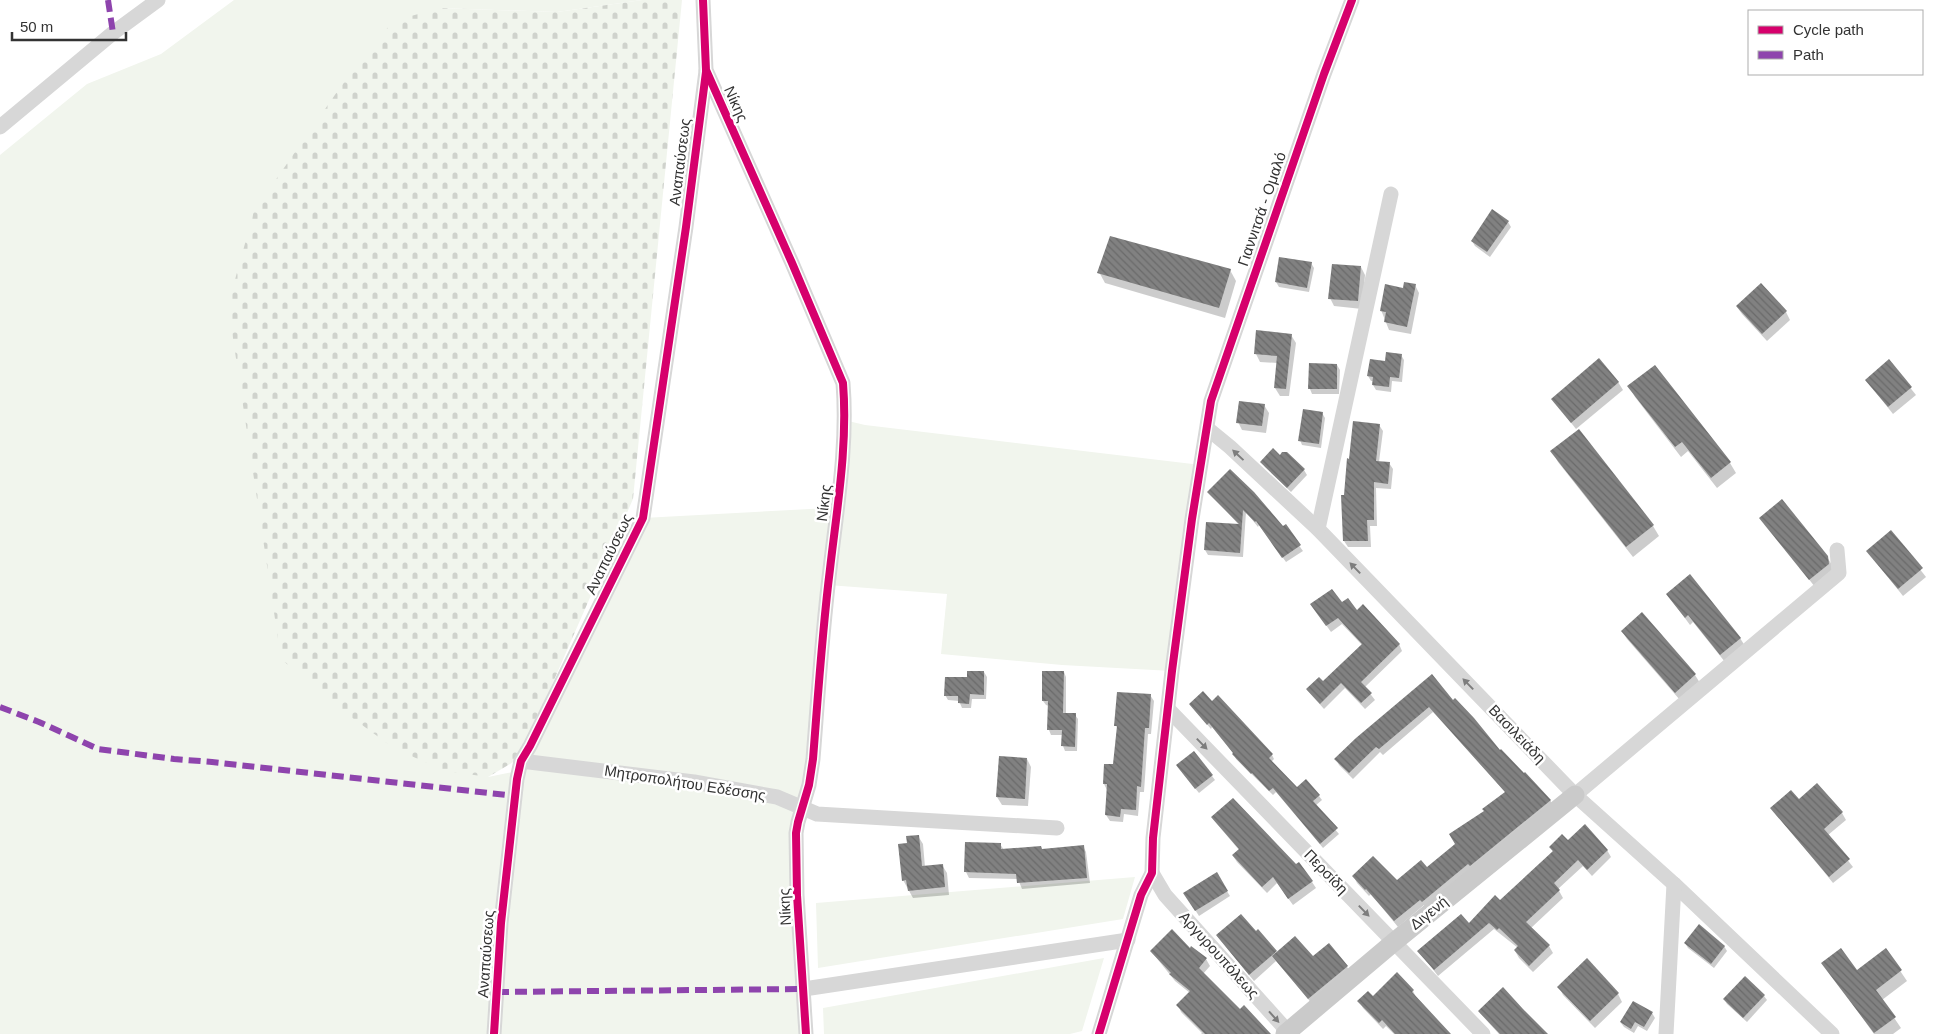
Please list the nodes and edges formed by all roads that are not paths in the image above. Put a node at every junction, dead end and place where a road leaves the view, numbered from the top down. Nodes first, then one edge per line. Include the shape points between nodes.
1 (158, 0) edge
2 (703, 0) edge
3 (1352, 0) edge
4 (706, 70) junction
5 (0, 127) edge
6 (1390, 194) dead end
7 (1208, 429) junction
8 (1318, 529) junction
9 (1837, 550) dead end
10 (1168, 709) junction
11 (521, 761) junction
12 (1575, 794) junction
13 (802, 808) junction
14 (1057, 828) dead end
15 (1152, 873) junction
16 (1674, 884) junction
17 (1128, 940) junction
18 (1394, 942) junction
19 (804, 989) junction
20 (1288, 1033) edge
21 (494, 1034) edge
22 (806, 1034) edge
23 (1099, 1034) edge
24 (1483, 1034) edge
25 (1666, 1034) edge
26 (1832, 1034) edge

1 - 5 street
2 - 4 street, Νίκης
3 - 7 street, Γιαννιτσά - Ομαλό via 1320,83 1219,377 1211,401
4 - 11 street, Αναπαύσεως via 644,518
4 - 13 street, Νίκης via 843,383 841,474 813,759
6 - 8 street
8 -> 7 street, Βασιλειάδη
7 - 10 street, Γιαννιτσά - Ομαλό via 1192,519
12 -> 8 street, Βασιλειάδη
9 - 12 street via 1839,573
10 - 15 street, Γιαννιτσά - Ομαλό
10 -> 18 street, Περσίδη
11 - 13 street, Μητροπολήτου Εδέσσης via 694,782 777,797
11 - 21 street, Αναπαύσεως via 501,923
12 - 16 street, Βασιλειάδη
12 - 18 main road, Διγενή
13 - 14 street, Μητροπολήτου Εδέσσης via 817,814
13 - 19 street, Νίκης via 796,854
15 - 17 street via 1141,895
15 -> 20 street, Αργυρουπόλεως via 1165,895
16 - 25 street
16 - 26 street, Βασιλειάδη
17 - 19 street
17 - 23 street
18 - 20 main road, Διγενή
18 - 24 street, Περσίδη
19 - 22 street, Νίκης

